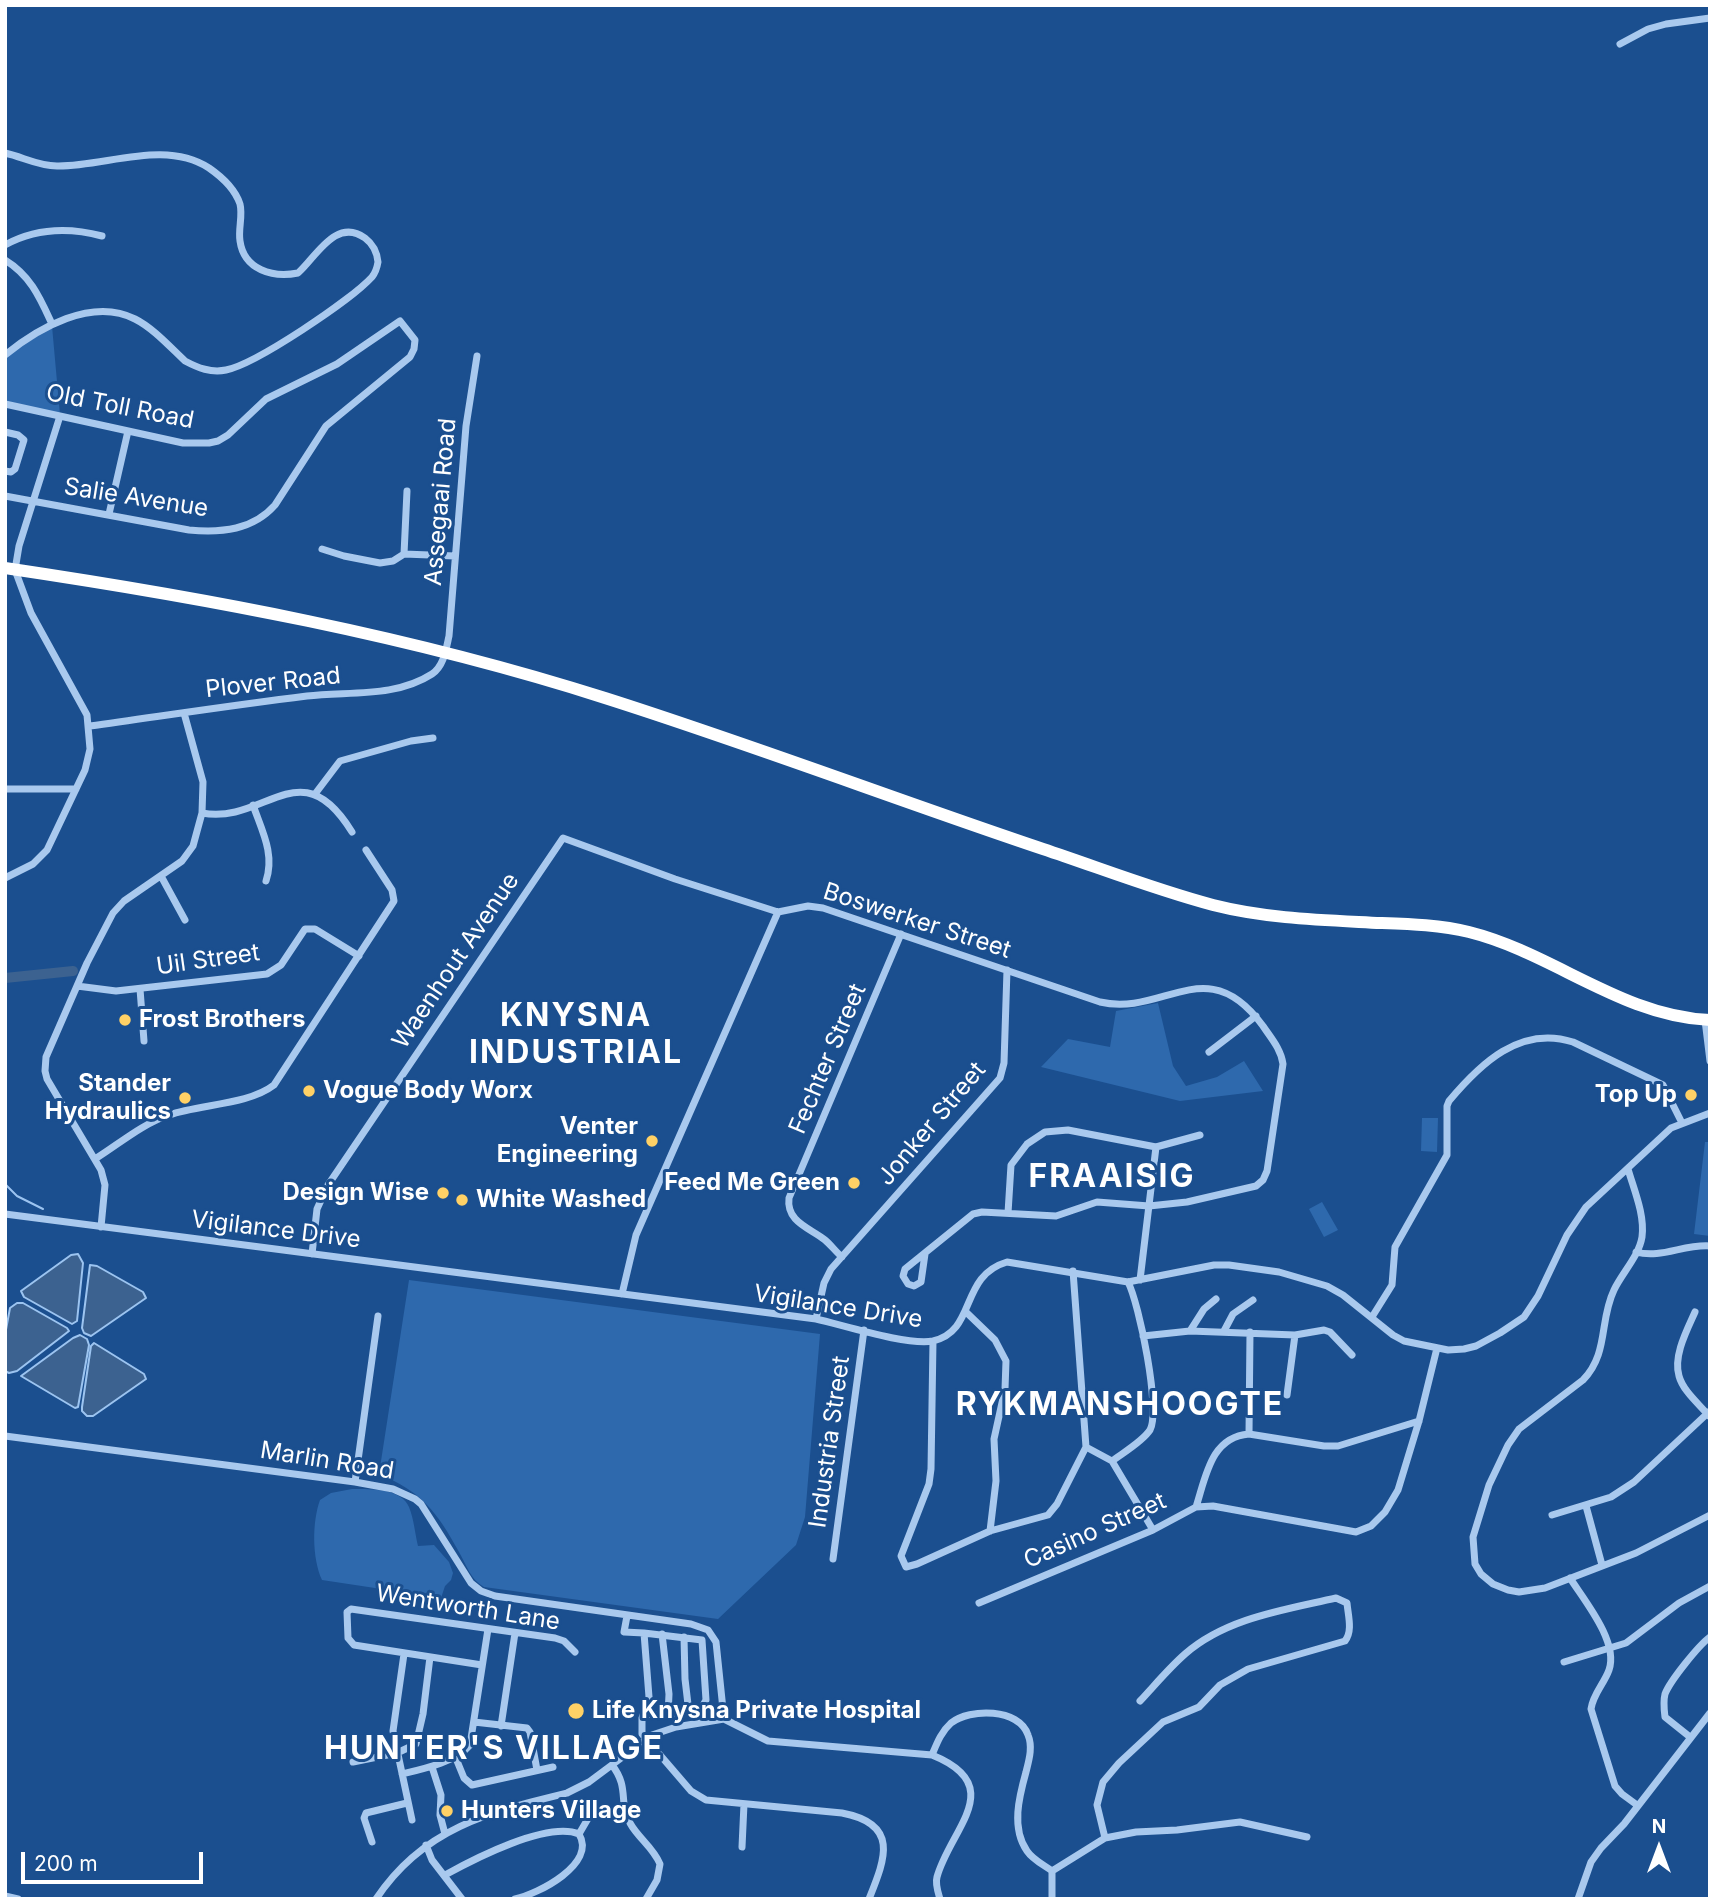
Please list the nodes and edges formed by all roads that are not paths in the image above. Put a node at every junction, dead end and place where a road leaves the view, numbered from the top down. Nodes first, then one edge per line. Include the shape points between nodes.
1 (1710, 18) edge
2 (1620, 44) dead end
3 (5, 153) edge
4 (102, 236) dead end
5 (5, 245) edge
6 (5, 260) edge
7 (400, 321) joint
8 (52, 324) junction
9 (5, 355) edge
10 (477, 356) dead end
11 (5, 404) edge
12 (60, 416) junction
13 (128, 431) junction
14 (5, 432) edge
15 (5, 471) edge
16 (407, 491) dead end
17 (5, 496) edge
18 (33, 501) junction
19 (109, 514) junction
20 (322, 549) dead end
21 (404, 554) junction
22 (455, 556) junction
23 (10, 569) edge
24 (446, 652) junction
25 (184, 713) junction
26 (90, 726) junction
27 (433, 738) dead end
28 (5, 789) edge
29 (76, 789) junction
30 (315, 794) junction
31 (253, 805) junction
32 (202, 813) junction
33 (352, 832) dead end
34 (563, 838) joint
35 (366, 850) dead end
36 (162, 876) junction
37 (5, 878) edge
38 (266, 881) dead end
39 (778, 912) junction
40 (185, 920) dead end
41 (901, 934) junction
42 (359, 956) junction
43 (1007, 970) junction
44 (77, 986) junction
45 (140, 989) junction
46 (1256, 1016) junction
47 (1707, 1020) edge
48 (144, 1041) dead end
49 (1209, 1052) dead end
50 (1710, 1061) edge
51 (1710, 1114) edge
52 (1682, 1123) junction
53 (1200, 1135) dead end
54 (1156, 1147) junction
55 (95, 1159) junction
56 (1628, 1169) junction
57 (1149, 1206) junction
58 (1008, 1213) junction
59 (5, 1214) edge
60 (101, 1227) junction
61 (1710, 1246) edge
62 (1636, 1252) junction
63 (312, 1254) junction
64 (925, 1254) dead end
65 (842, 1257) junction
66 (1073, 1271) junction
67 (1140, 1280) junction
68 (1128, 1282) junction
69 (622, 1294) junction
70 (1216, 1299) dead end
71 (1253, 1300) dead end
72 (966, 1312) junction
73 (1695, 1312) dead end
74 (378, 1317) dead end
75 (1372, 1317) junction
76 (816, 1319) junction
77 (864, 1330) junction
78 (1190, 1331) junction
79 (1224, 1331) junction
80 (1250, 1332) junction
81 (1295, 1335) junction
82 (1143, 1336) junction
83 (933, 1341) junction
84 (1437, 1348) junction
85 (1352, 1355) dead end
86 (1287, 1395) dead end
87 (1709, 1413) edge
88 (1419, 1421) junction
89 (1249, 1434) junction
90 (5, 1436) edge
91 (1086, 1447) junction
92 (1112, 1461) junction
93 (355, 1482) junction
94 (1586, 1506) junction
95 (1196, 1507) junction
96 (1552, 1515) dead end
97 (1710, 1515) edge
98 (1153, 1530) junction
99 (990, 1531) junction
100 (833, 1559) dead end
101 (1602, 1565) junction
102 (1570, 1578) junction
103 (1710, 1586) edge
104 (979, 1603) dead end
105 (627, 1616) junction
106 (488, 1629) junction
107 (515, 1633) junction
108 (643, 1633) junction
109 (662, 1634) junction
110 (684, 1637) junction
111 (1710, 1637) edge
112 (1609, 1649) junction
113 (575, 1651) dead end
114 (404, 1654) junction
115 (429, 1657) junction
116 (1564, 1662) dead end
117 (482, 1665) junction
118 (1140, 1701) dead end
119 (689, 1713) junction
120 (1710, 1713) edge
121 (645, 1714) junction
122 (668, 1716) junction
123 (724, 1719) junction
124 (474, 1722) junction
125 (500, 1726) junction
126 (1690, 1737) junction
127 (644, 1739) junction
128 (397, 1753) junction
129 (932, 1755) junction
130 (455, 1756) junction
131 (353, 1762) dead end
132 (612, 1765) junction
133 (432, 1767) junction
134 (553, 1767) dead end
135 (537, 1769) junction
136 (402, 1774) junction
137 (407, 1804) junction
138 (744, 1804) junction
139 (1637, 1805) junction
140 (593, 1810) dead end
141 (412, 1820) dead end
142 (445, 1834) junction
143 (579, 1834) junction
144 (1307, 1837) dead end
145 (1105, 1838) junction
146 (372, 1842) dead end
147 (426, 1845) junction
148 (742, 1847) dead end
149 (1052, 1871) junction
150 (445, 1875) junction
151 (5, 1896) edge
152 (18, 1899) edge
153 (376, 1899) edge
154 (462, 1899) edge
155 (515, 1899) edge
156 (646, 1899) edge
157 (869, 1899) edge
158 (940, 1899) edge
159 (1052, 1899) edge
160 (1578, 1899) edge

1 - 2 street via 1648,29
3 - 8 street via 55,166 170,156 205,166 223,178 235,194 240,205 241,248 251,264 265,272 298,273 324,243 343,233 362,236 372,243 378,257 376,271 359,289 270,351 233,368 213,370 194,365 126,315 103,312
4 - 5 street via 52,230
6 - 8 street via 36,288
7 - 13 street, Old Toll Road via 337,364 266,400 218,441 183,443
7 - 19 street, Salie Avenue via 415,340 412,353 326,426 266,515 241,528 203,531
8 - 9 street
10 - 22 street, Assegaai Road
11 - 12 street, Old Toll Road
12 - 13 street, Old Toll Road
12 - 18 street
13 - 19 street
14 - 15 street via 24,440 15,469
16 - 21 street
17 - 18 street, Salie Avenue
18 - 19 street, Salie Avenue
18 - 23 street
20 - 21 street via 380,563
21 - 22 street
22 - 24 street, Assegaai Road
23 - 24 highway via 225,606
23 - 26 street
24 - 25 street, Plover Road via 432,673 395,688
24 - 47 highway via 652,713 1200,901 1290,919 1467,931 1536,956 1638,1006
25 - 26 street, Plover Road
25 - 32 street via 204,782
26 - 29 street via 89,757
27 - 30 street via 340,761
28 - 29 street
29 - 37 street via 47,850 33,864
30 - 31 street via 292,791
30 - 33 street via 336,809
31 - 32 street via 223,815
31 - 38 street via 270,854
32 - 36 street via 189,854
34 - 39 street, Boswerker Street
34 - 63 street, Waenhout Avenue via 328,1185 317,1209
35 - 42 street via 392,890 394,901
36 - 40 street
36 - 44 street via 117,906
39 - 41 street, Boswerker Street via 815,905
39 - 69 street via 636,1235
41 - 43 street, Boswerker Street
41 - 65 street, Fechter Street via 789,1198 794,1219
42 - 45 street, Uil Street via 315,929 305,929 281,965 267,974
42 - 55 street via 274,1086 248,1097 167,1115
43 - 46 street, Boswerker Street via 1117,1004 1212,988 1236,998
43 - 65 street, Jonker Street via 1000,1078
44 - 45 street, Uil Street via 106,991
44 - 55 street via 46,1057 45,1072
45 - 48 street
46 - 49 street
46 - 57 street via 1276,1044 1283,1064 1263,1180 1256,1186 1206,1198
47 - 50 street
51 - 52 street, Vigilance Drive
52 - 56 street, Vigilance Drive via 1660,1137
52 - 75 street via 1663,1085 1573,1042 1546,1038 1495,1054 1449,1101 1447,1155 1395,1247 1392,1285
53 - 54 street
54 - 57 street
54 - 58 street via 1068,1130 1045,1132 1027,1144 1011,1166
55 - 60 street via 104,1185
56 - 62 street via 1642,1226
56 - 84 street, Vigilance Drive via 1575,1221 1524,1317 1476,1346
57 - 58 street via 1104,1201 1056,1216
57 - 67 street
58 - 64 street via 973,1214
59 - 60 street, Vigilance Drive
60 - 63 street, Vigilance Drive
61 - 62 street via 1656,1255
62 - 102 street via 1609,1301 1595,1365 1583,1380 1514,1435 1489,1485 1473,1538 1475,1564 1493,1584 1530,1591
63 - 69 street, Vigilance Drive
65 - 76 street, Jonker Street via 824,1283
66 - 68 street, Vigilance Drive
66 - 72 street, Vigilance Drive via 1007,1262 997,1265 975,1286
66 - 91 street
67 - 68 street, Vigilance Drive
67 - 75 street, Vigilance Drive via 1213,1265 1279,1272 1327,1286
68 - 82 street
69 - 76 street, Vigilance Drive
70 - 78 street
71 - 79 street via 1233,1314
72 - 83 street, Vigilance Drive via 949,1333
72 - 99 street via 995,1340 1006,1361 1005,1389 993,1439 996,1481
73 - 87 street via 1684,1338 1678,1374
74 - 93 street
75 - 84 street, Vigilance Drive via 1404,1341
76 - 77 street, Vigilance Drive
77 - 83 street, Vigilance Drive
77 - 100 street, Industria Street
78 - 79 street
78 - 82 street
79 - 80 street
80 - 81 street
80 - 89 street
81 - 85 street via 1327,1330
81 - 86 street
82 - 92 street via 1152,1426
83 - 99 street via 929,1484 901,1556 905,1567 917,1564
84 - 88 street
87 - 94 street via 1634,1482
88 - 89 street via 1338,1446
88 - 95 street via 1398,1490 1385,1512 1364,1530
89 - 95 street, Casino Street via 1237,1435 1218,1448
90 - 93 street, Marlin Road
91 - 92 street
91 - 99 street via 1048,1515
92 - 98 street
93 - 105 street, Marlin Road via 393,1489 415,1499 464,1574 481,1591
94 - 96 street
94 - 101 street
95 - 98 street, Casino Street
97 - 101 street
98 - 104 street, Casino Street
101 - 102 street
102 - 112 street
103 - 112 street via 1679,1602 1636,1637
105 - 108 street via 624,1632
105 - 123 street, Marlin Road via 702,1626 712,1634
106 - 107 street, Wentworth Lane
106 - 114 street, Wentworth Lane via 351,1609 348,1638 355,1645
106 - 117 street
107 - 113 street, Wentworth Lane via 561,1640
107 - 125 street
108 - 109 street
108 - 121 street via 649,1691
109 - 110 street
109 - 122 street
110 - 119 street
110 - 119 street via 702,1640 703,1647 706,1700 701,1709
111 - 126 street via 1666,1692 1664,1702 1665,1717
112 - 116 street
112 - 139 street via 1611,1666 1591,1709 1615,1786
114 - 115 street
114 - 128 street via 393,1727
115 - 117 street
115 - 128 street via 418,1738 413,1746
117 - 124 street
118 - 145 street via 1186,1654 1233,1625 1336,1598 1346,1603 1349,1629 1345,1641 1248,1669 1220,1685 1199,1707 1163,1723 1119,1763 1104,1782 1097,1805
119 - 122 street
120 - 126 street
121 - 122 street
121 - 127 street via 640,1725
123 - 127 street via 676,1727
123 - 129 street via 768,1741
124 - 125 street
124 - 130 street via 470,1745
125 - 135 street via 529,1730
126 - 139 street
127 - 132 street
127 - 138 street via 698,1796
128 - 131 street
128 - 136 street
129 - 149 street via 946,1728 967,1715 1001,1716 1023,1725 1030,1751 1019,1793 1018,1828 1028,1852
129 - 158 street via 959,1771 972,1797 937,1878
130 - 133 street
130 - 135 street via 471,1785
132 - 142 street via 567,1793 502,1809
132 - 156 street via 623,1781 630,1824 660,1864
133 - 136 street
133 - 142 street via 441,1795
134 - 135 street
136 - 137 street
137 - 141 street
137 - 146 street via 366,1813
138 - 148 street
138 - 157 street via 842,1813 867,1821 885,1849
139 - 160 street via 1591,1863
140 - 143 street
142 - 147 street
143 - 150 street via 568,1830 513,1842
143 - 155 street via 583,1849 576,1864 540,1889
144 - 145 street via 1228,1822
145 - 149 street
147 - 150 street
147 - 153 street
149 - 159 street
150 - 154 street
151 - 152 street

